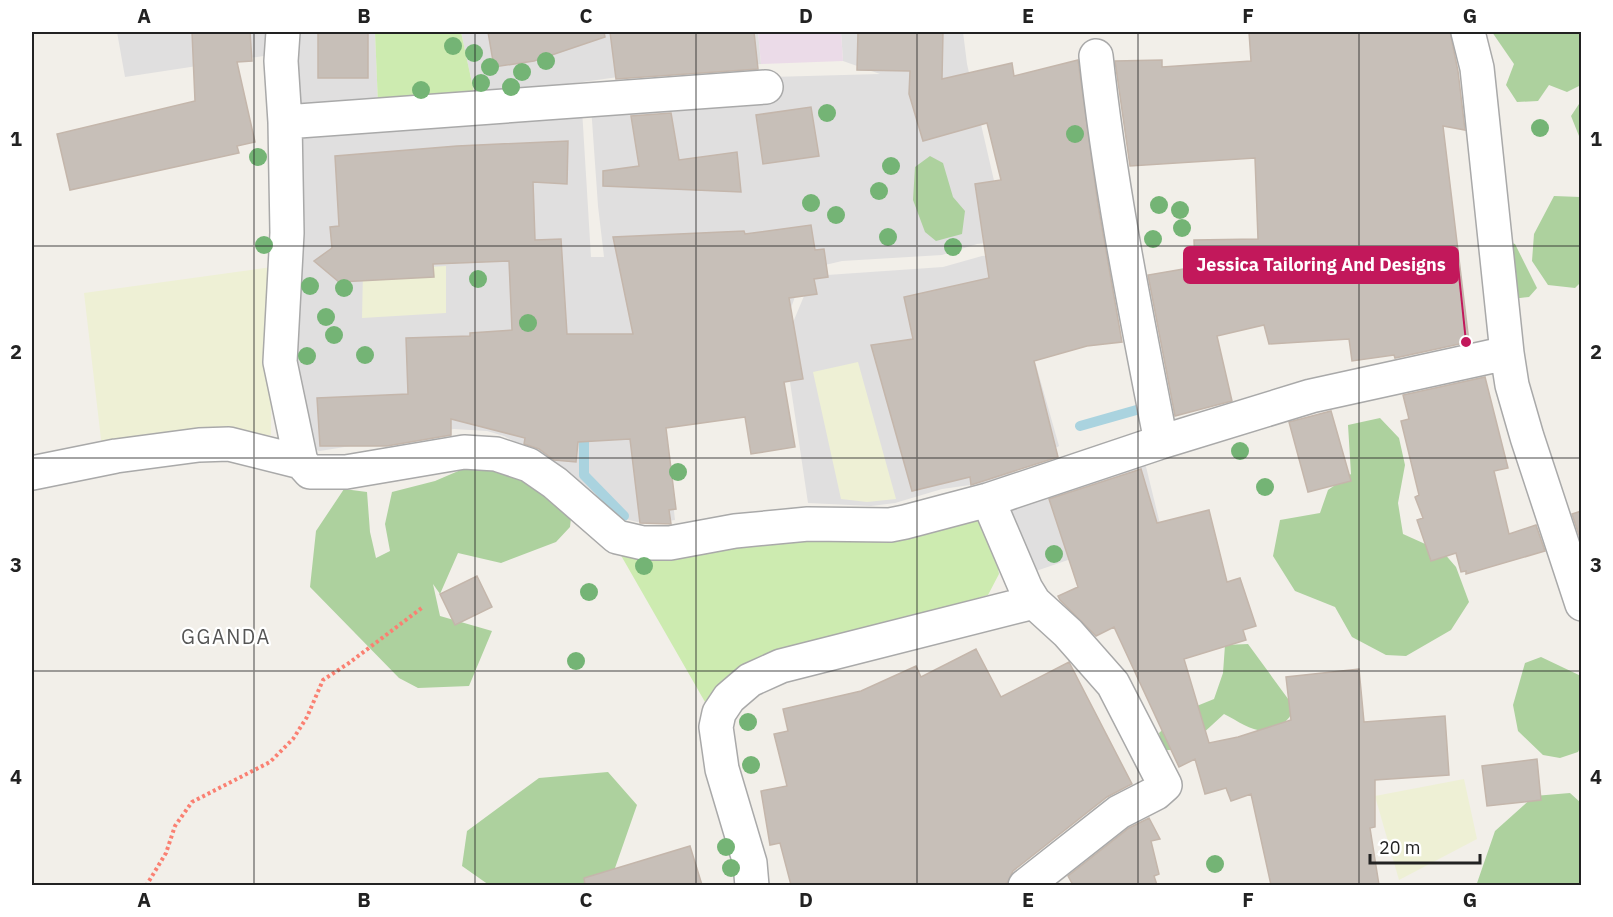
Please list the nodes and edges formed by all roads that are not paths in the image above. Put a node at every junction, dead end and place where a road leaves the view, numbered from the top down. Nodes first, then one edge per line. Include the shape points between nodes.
1 (283, 32) edge
2 (1468, 32) edge
3 (1096, 56) dead end
4 (766, 87) dead end
5 (285, 122) junction
6 (1507, 353) junction
7 (1161, 442) junction
8 (301, 462) junction
9 (32, 473) edge
10 (988, 500) junction
11 (1034, 602) junction
12 (1581, 604) edge
13 (752, 885) edge
14 (1025, 885) edge

1 - 5 street
2 - 6 street via 1477,68
3 - 7 street via 1119,222
4 - 5 street
5 - 8 street via 287,233 279,362
6 - 7 street via 1311,396
6 - 12 street via 1527,437
7 - 10 street
8 - 9 street via 229,444 170,448
8 - 10 street via 310,472 324,474 464,452 496,454 538,471 617,537 643,543 670,543 788,526 890,525
10 - 11 street
11 - 13 street via 781,666 750,680 729,698 716,727 722,769 750,863
11 - 14 street via 1113,684 1165,785 1119,812

